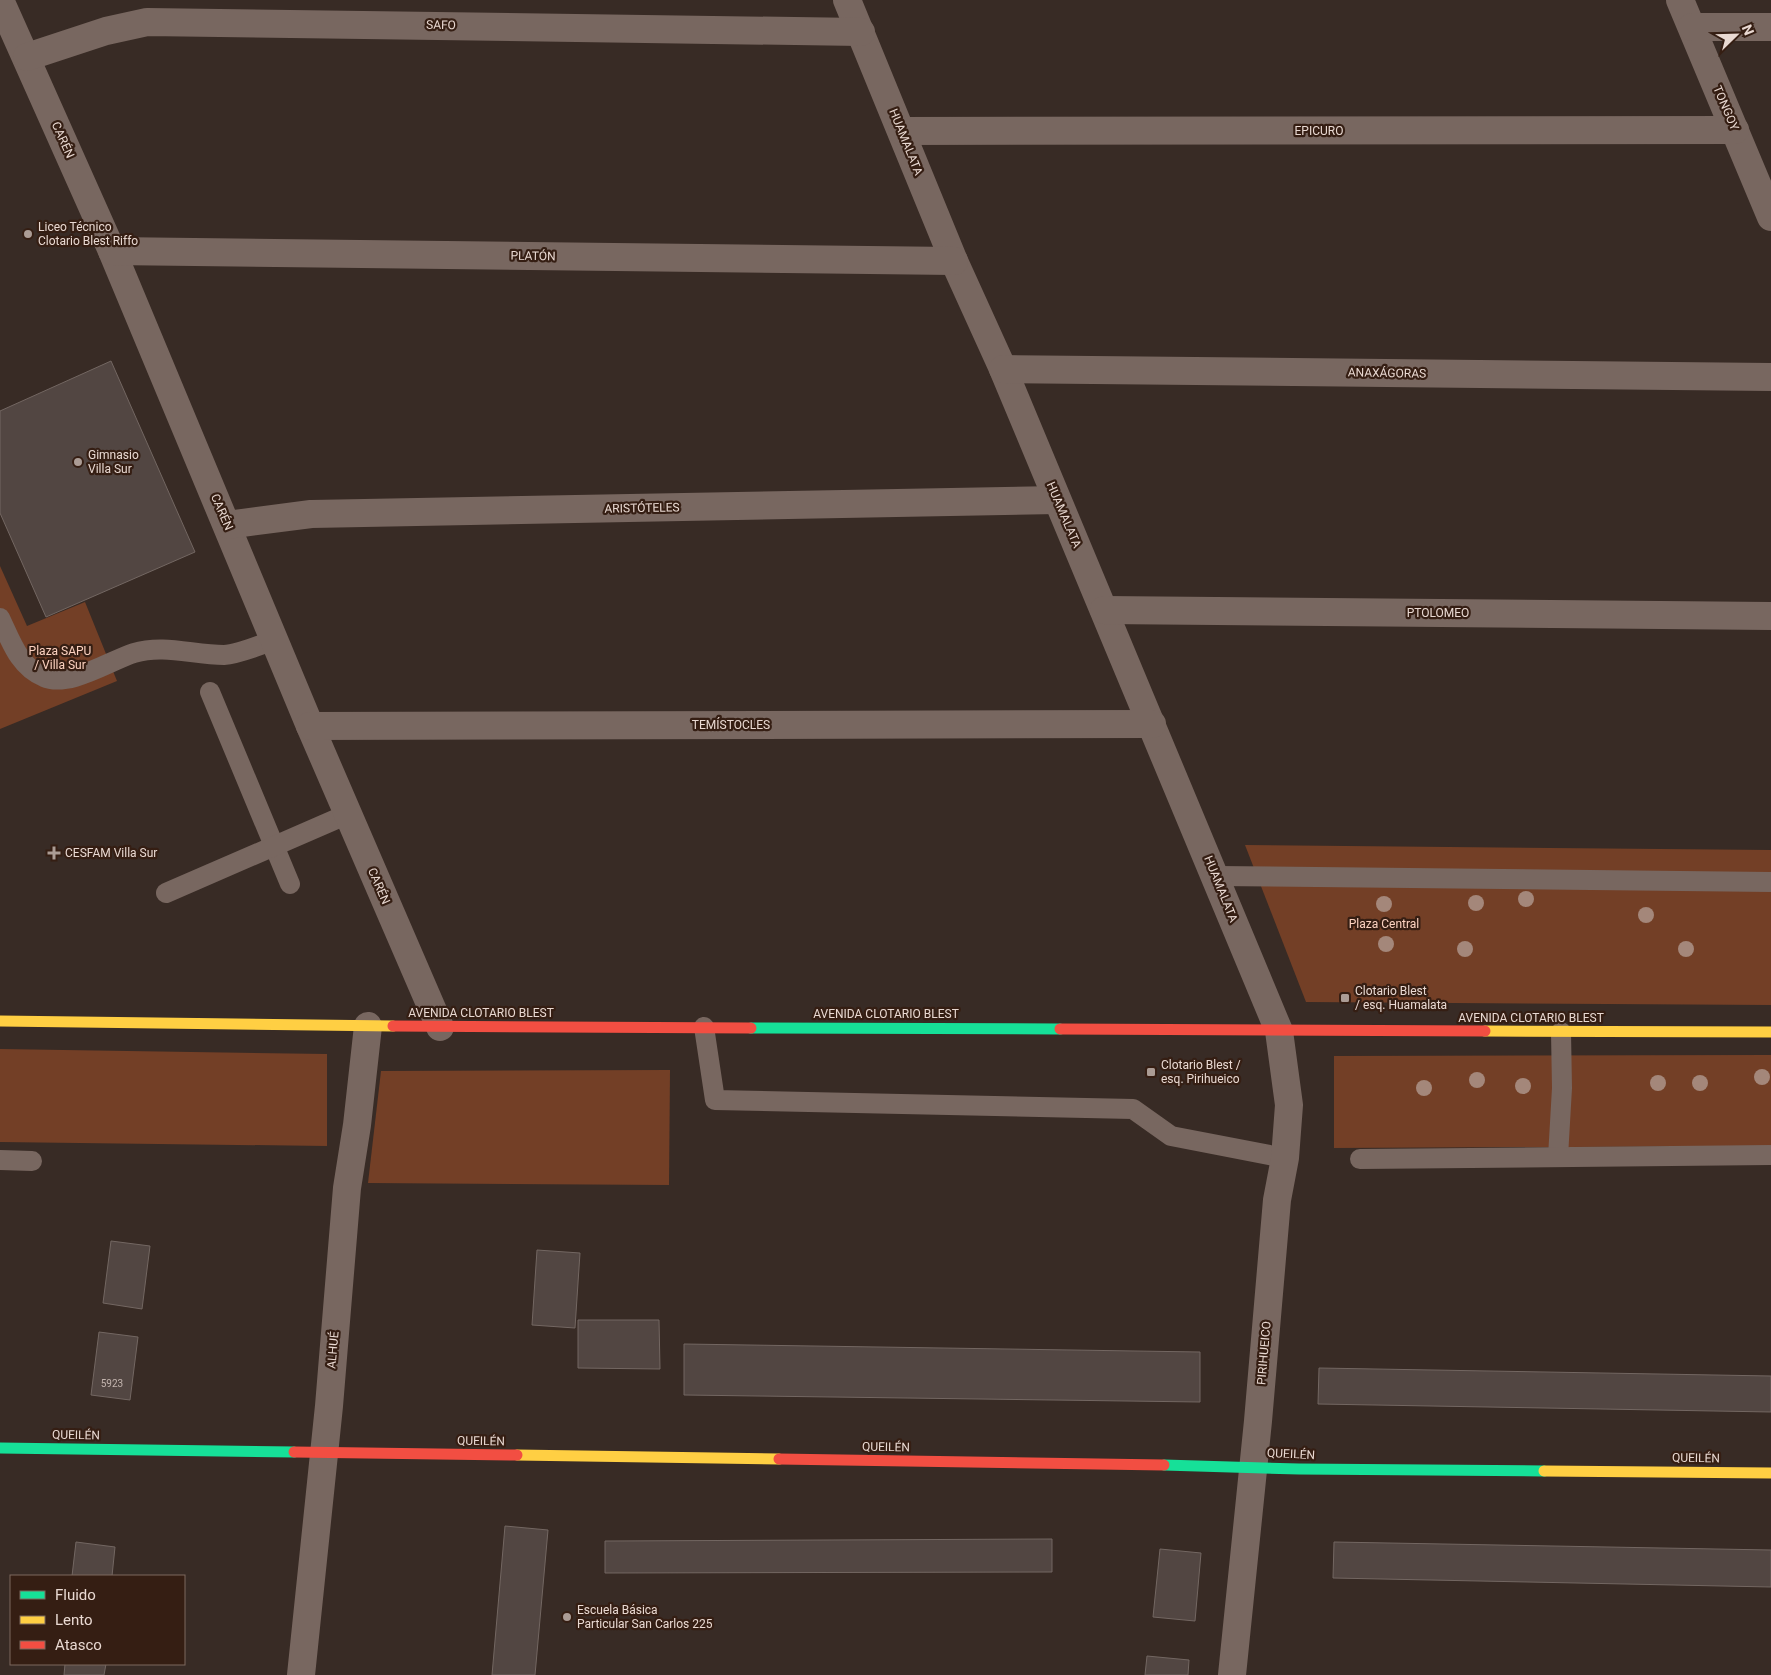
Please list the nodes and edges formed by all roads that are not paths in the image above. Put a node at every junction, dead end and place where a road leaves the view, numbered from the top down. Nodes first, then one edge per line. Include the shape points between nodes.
1 (0, 0) edge
2 (847, 0) edge
3 (1680, 0) edge
4 (1692, 27) junction
5 (1771, 27) edge
6 (861, 32) junction
7 (27, 58) junction
8 (1735, 130) junction
9 (902, 131) junction
10 (1771, 216) edge
11 (112, 252) junction
12 (954, 261) junction
13 (1002, 369) junction
14 (1771, 377) edge
15 (1057, 500) junction
16 (227, 525) junction
17 (1104, 610) junction
18 (1771, 616) edge
19 (0, 618) edge
20 (275, 640) junction
21 (210, 692) dead end
22 (1152, 724) junction
23 (310, 726) junction
24 (348, 814) junction
25 (274, 846) junction
26 (1216, 876) junction
27 (1771, 882) edge
28 (290, 884) dead end
29 (166, 893) dead end
30 (0, 1021) edge
31 (368, 1026) junction
32 (440, 1027) junction
33 (704, 1027) junction
34 (1279, 1031) junction
35 (1561, 1032) junction
36 (1771, 1032) edge
37 (1771, 1156) edge
38 (1558, 1157) junction
39 (1285, 1158) junction
40 (1360, 1159) dead end
41 (0, 1160) edge
42 (32, 1161) dead end
43 (0, 1448) edge
44 (324, 1452) junction
45 (1254, 1466) junction
46 (1771, 1473) edge
47 (302, 1675) edge
48 (1232, 1675) edge

1 - 7 street, CARÉN
2 - 6 street, HUAMALATA
3 - 4 street, TONGOY
4 - 5 street
4 - 8 street, TONGOY
6 - 7 street, SAFO via 147,22 106,31
6 - 9 street, HUAMALATA
7 - 11 street, CARÉN
8 - 9 street, EPICURO
8 - 10 street, TONGOY
9 - 12 street, HUAMALATA
11 - 12 street, PLATÓN
11 - 16 street, CARÉN
12 - 13 street, HUAMALATA
13 - 14 street, ANAXÁGORAS
13 - 15 street, HUAMALATA
15 - 16 street, ARISTÓTELES via 310,514
15 - 17 street, HUAMALATA
16 - 20 street, CARÉN
17 - 18 street, PTOLOMEO
17 - 22 street, HUAMALATA
19 - 20 lane via 27,668 46,678 68,679 135,653 169,648 226,655
20 - 23 street, CARÉN
21 - 25 lane
22 - 23 street, TEMÍSTOCLES
22 - 26 street, HUAMALATA
23 - 24 street, CARÉN
24 - 25 lane
24 - 32 street, CARÉN
25 - 28 lane
25 - 29 lane
26 - 27 lane
26 - 34 street, HUAMALATA
30 - 31 main road, AVENIDA CLOTARIO BLEST
31 - 32 main road, AVENIDA CLOTARIO BLEST
31 - 44 street, ALHUÉ via 358,1125 347,1188
32 - 33 main road, AVENIDA CLOTARIO BLEST
33 - 34 main road, AVENIDA CLOTARIO BLEST
33 - 39 lane via 715,1100 1133,1109 1171,1136
34 - 35 main road, AVENIDA CLOTARIO BLEST
34 - 39 street, PIRIHUEICO via 1289,1105
35 - 36 main road, AVENIDA CLOTARIO BLEST
35 - 38 lane
37 - 38 lane
38 - 40 lane
39 - 45 street, PIRIHUEICO via 1277,1200
41 - 42 lane
43 - 44 main road, QUEILÉN
44 - 45 main road, QUEILÉN
44 - 47 street, ALHUÉ
45 - 46 main road, QUEILÉN
45 - 48 street, PIRIHUEICO

